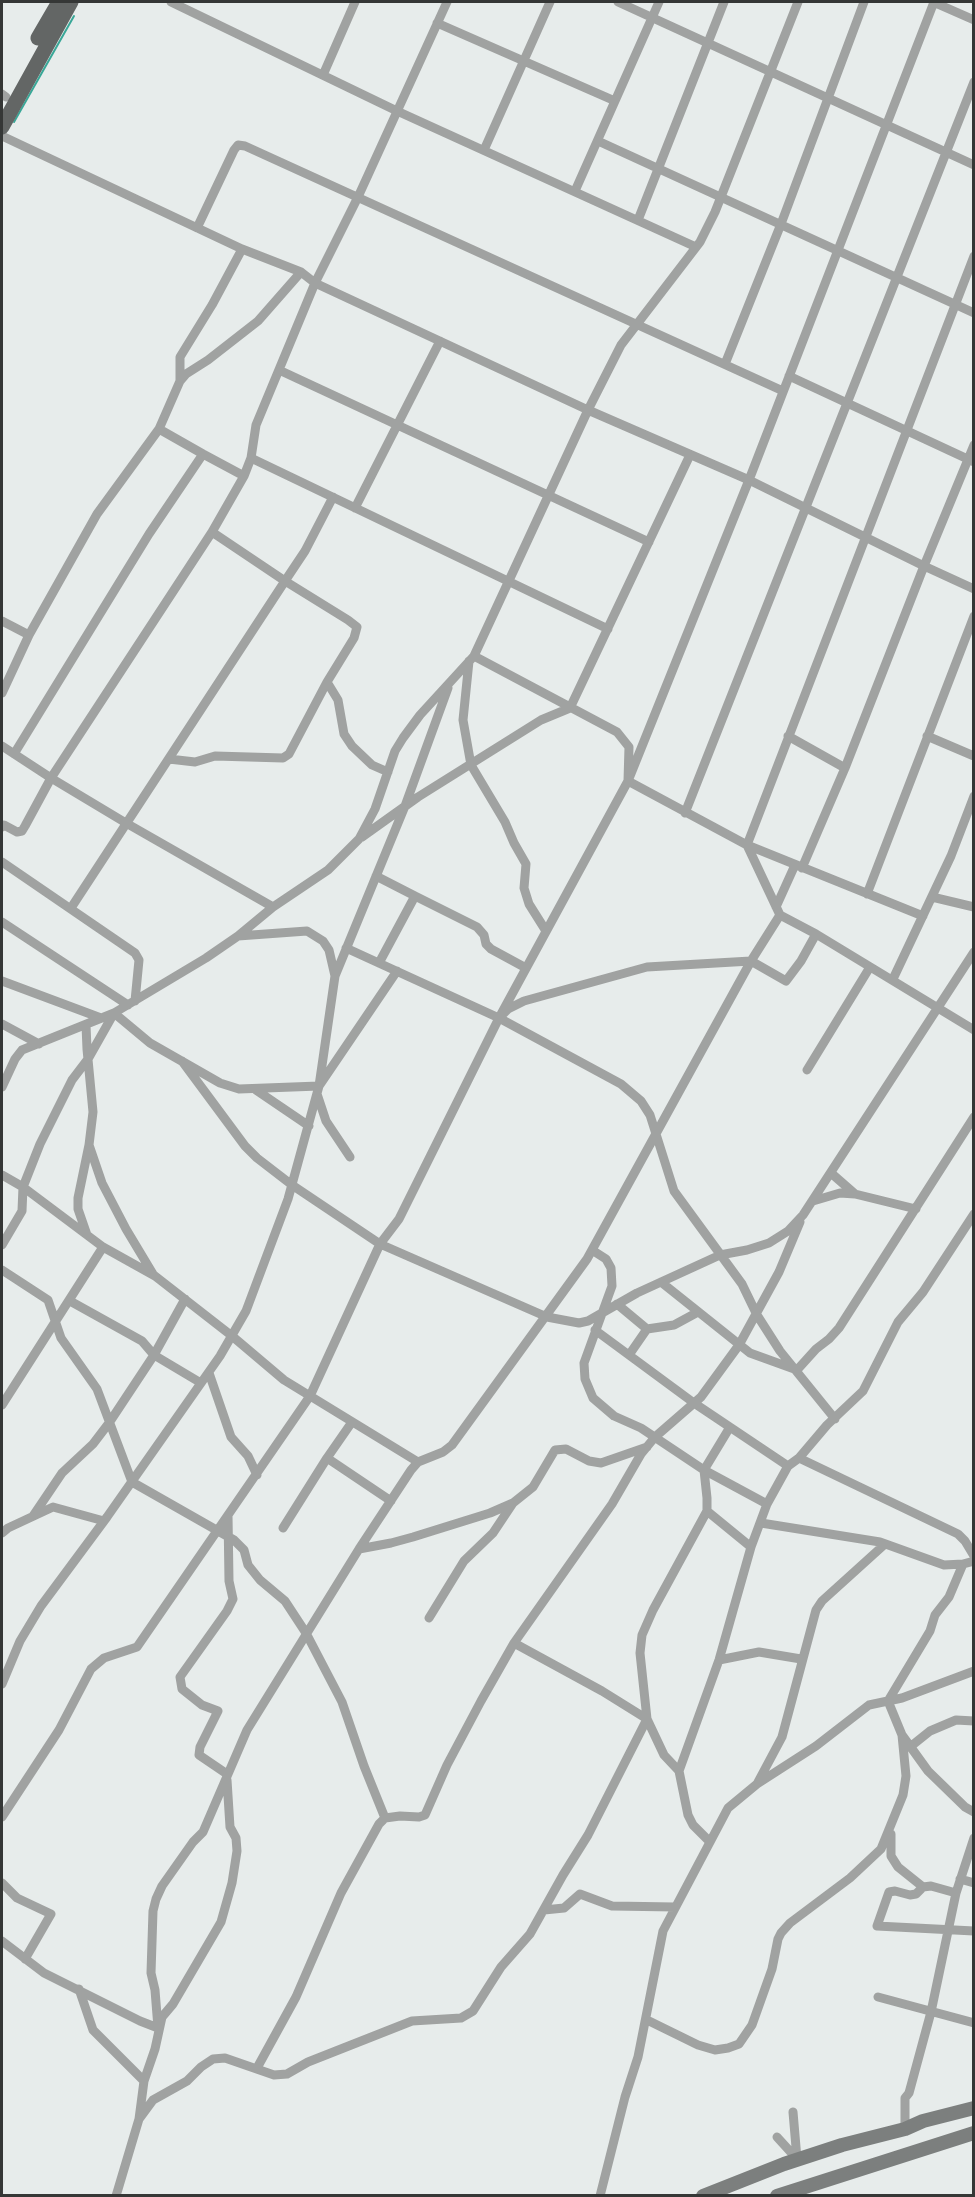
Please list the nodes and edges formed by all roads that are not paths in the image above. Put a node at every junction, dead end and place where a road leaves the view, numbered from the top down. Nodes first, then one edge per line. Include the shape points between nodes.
1 (59, 2) edge
2 (71, 2) edge
3 (171, 2) edge
4 (354, 2) edge
5 (447, 2) edge
6 (550, 2) edge
7 (618, 2) edge
8 (659, 2) edge
9 (724, 2) edge
10 (798, 2) edge
11 (864, 2) edge
12 (934, 2) edge
13 (652, 17) junction
14 (974, 20) edge
15 (437, 23) junction
16 (708, 42) junction
17 (523, 62) junction
18 (771, 71) junction
19 (323, 75) junction
20 (974, 82) edge
21 (828, 98) junction
22 (3, 99) edge
23 (615, 101) junction
24 (397, 111) junction
25 (886, 124) junction
26 (2, 128) edge
27 (2, 136) edge
28 (598, 141) junction
29 (484, 150) junction
30 (946, 152) junction
31 (974, 165) edge
32 (659, 168) junction
33 (575, 192) junction
34 (358, 197) junction
35 (721, 197) junction
36 (638, 220) junction
37 (781, 224) junction
38 (197, 228) junction
39 (696, 247) junction
40 (242, 249) junction
41 (838, 251) junction
42 (974, 256) edge
43 (302, 272) junction
44 (897, 277) junction
45 (315, 283) junction
46 (955, 304) junction
47 (974, 313) edge
48 (636, 324) junction
49 (440, 341) junction
50 (724, 364) junction
51 (279, 370) junction
52 (789, 376) junction
53 (180, 381) junction
54 (783, 391) junction
55 (847, 402) junction
56 (588, 410) junction
57 (397, 424) junction
58 (159, 429) junction
59 (907, 430) junction
60 (974, 445) edge
61 (202, 454) junction
62 (690, 454) junction
63 (251, 458) junction
64 (971, 460) edge
65 (244, 476) junction
66 (749, 480) junction
67 (549, 495) junction
68 (333, 497) junction
69 (806, 507) junction
70 (355, 508) junction
71 (212, 532) junction
72 (865, 538) junction
73 (649, 542) junction
74 (924, 566) junction
75 (285, 581) junction
76 (508, 581) junction
77 (974, 589) edge
78 (974, 616) edge
79 (2, 621) edge
80 (608, 629) junction
81 (29, 635) junction
82 (471, 658) junction
83 (451, 680) junction
84 (327, 682) junction
85 (2, 693) edge
86 (570, 708) junction
87 (788, 736) junction
88 (927, 736) junction
89 (2, 746) edge
90 (14, 754) junction
91 (974, 756) edge
92 (169, 759) junction
93 (471, 765) junction
94 (845, 768) junction
95 (388, 772) junction
96 (51, 778) junction
97 (628, 781) junction
98 (974, 796) edge
99 (405, 806) junction
100 (685, 813) junction
101 (126, 823) junction
102 (2, 827) edge
103 (359, 839) junction
104 (747, 845) junction
105 (2, 862) edge
106 (798, 867) junction
107 (376, 876) junction
108 (867, 894) junction
109 (415, 896) junction
110 (932, 897) junction
111 (273, 907) junction
112 (71, 908) junction
113 (974, 908) edge
114 (778, 911) junction
115 (923, 916) junction
116 (2, 922) edge
117 (546, 932) junction
118 (816, 934) junction
119 (238, 936) junction
120 (346, 948) junction
121 (974, 952) edge
122 (751, 961) junction
123 (380, 963) junction
124 (870, 967) junction
125 (526, 968) junction
126 (397, 971) junction
127 (335, 976) junction
128 (892, 979) junction
129 (2, 983) edge
130 (131, 1003) junction
131 (938, 1009) junction
132 (114, 1013) junction
133 (101, 1018) junction
134 (498, 1018) junction
135 (2, 1024) edge
136 (86, 1025) junction
137 (974, 1030) edge
138 (39, 1044) junction
139 (88, 1059) junction
140 (182, 1061) junction
141 (807, 1070) dead end
142 (2, 1086) edge
143 (256, 1090) junction
144 (318, 1090) junction
145 (974, 1117) edge
146 (309, 1125) junction
147 (656, 1134) junction
148 (89, 1145) junction
149 (350, 1157) dead end
150 (831, 1173) junction
151 (2, 1175) edge
152 (292, 1185) junction
153 (23, 1187) junction
154 (855, 1194) junction
155 (813, 1200) junction
156 (916, 1209) junction
157 (974, 1214) edge
158 (803, 1215) junction
159 (87, 1235) junction
160 (380, 1244) junction
161 (2, 1245) edge
162 (104, 1247) junction
163 (592, 1250) junction
164 (720, 1255) junction
165 (2, 1270) edge
166 (155, 1276) junction
167 (662, 1282) junction
168 (185, 1299) junction
169 (70, 1301) junction
170 (617, 1304) junction
171 (698, 1312) junction
172 (602, 1314) junction
173 (757, 1316) junction
174 (547, 1317) junction
175 (56, 1323) junction
176 (647, 1329) junction
177 (595, 1330) junction
178 (232, 1336) junction
179 (739, 1345) junction
180 (154, 1355) junction
181 (629, 1355) junction
182 (797, 1370) junction
183 (209, 1373) junction
184 (201, 1383) junction
185 (310, 1396) junction
186 (694, 1403) junction
187 (2, 1405) edge
188 (835, 1419) junction
189 (109, 1422) junction
190 (352, 1422) junction
191 (730, 1427) junction
192 (655, 1437) junction
193 (647, 1447) junction
194 (327, 1458) junction
195 (799, 1458) junction
196 (417, 1462) junction
197 (788, 1466) junction
198 (704, 1470) junction
199 (257, 1475) junction
200 (132, 1482) junction
201 (391, 1501) junction
202 (513, 1503) junction
203 (766, 1504) junction
204 (706, 1511) junction
205 (228, 1515) junction
206 (33, 1516) junction
207 (104, 1521) junction
208 (760, 1523) junction
209 (283, 1528) dead end
210 (218, 1529) junction
211 (2, 1533) edge
212 (230, 1537) junction
213 (885, 1544) junction
214 (751, 1547) junction
215 (359, 1549) junction
216 (974, 1558) edge
217 (963, 1564) junction
218 (429, 1618) dead end
219 (306, 1633) junction
220 (514, 1643) junction
221 (801, 1659) junction
222 (719, 1660) junction
223 (974, 1671) edge
224 (2, 1684) edge
225 (902, 1698) junction
226 (888, 1701) junction
227 (647, 1719) junction
228 (896, 1719) junction
229 (974, 1721) edge
230 (902, 1735) junction
231 (910, 1747) junction
232 (679, 1772) junction
233 (227, 1774) junction
234 (757, 1784) junction
235 (974, 1812) edge
236 (2, 1817) edge
237 (385, 1818) junction
238 (892, 1825) junction
239 (974, 1838) edge
240 (709, 1841) junction
241 (960, 1879) junction
242 (2, 1883) edge
243 (974, 1883) edge
244 (923, 1887) junction
245 (956, 1893) junction
246 (675, 1907) junction
247 (544, 1910) junction
248 (950, 1929) junction
249 (974, 1931) edge
250 (2, 1941) edge
251 (25, 1959) junction
252 (79, 1989) junction
253 (878, 1997) dead end
254 (931, 2012) junction
255 (647, 2020) junction
256 (974, 2023) edge
257 (158, 2028) junction
258 (257, 2068) junction
259 (144, 2081) junction
260 (974, 2108) edge
261 (793, 2112) dead end
262 (139, 2119) junction
263 (905, 2129) junction
264 (974, 2133) edge
265 (777, 2137) dead end
266 (797, 2159) junction
267 (116, 2196) edge
268 (600, 2196) edge
269 (703, 2196) edge
270 (777, 2196) edge

1 - 22 main road
2 - 26 main road
3 - 19 street
4 - 19 street
5 - 15 street
6 - 17 street
7 - 13 street
8 - 13 street
9 - 16 street
10 - 18 street
11 - 21 street
12 - 14 street
12 - 25 street
13 - 16 street
13 - 23 street
15 - 17 street
15 - 24 street
16 - 18 street
16 - 32 street
17 - 23 street
17 - 29 street
18 - 21 street
18 - 35 street
19 - 24 street
20 - 30 street
21 - 25 street
21 - 37 street
23 - 28 street
24 - 29 street
24 - 34 street
25 - 30 street
25 - 41 street
27 - 38 street
28 - 32 street
28 - 33 street
29 - 33 street
30 - 31 street
30 - 44 street
32 - 35 street
32 - 36 street
33 - 36 street
34 - 38 street via 238,146
34 - 45 street
34 - 48 street
35 - 37 street
35 - 39 street
36 - 39 street
37 - 41 street
37 - 50 street
38 - 40 street
39 - 48 street
40 - 43 street
40 - 53 street via 180,357
41 - 44 street
41 - 52 street
42 - 46 street
43 - 45 street
43 - 53 street via 258,321
44 - 46 street
44 - 55 street
45 - 49 street
45 - 51 street
46 - 47 street
46 - 59 street
48 - 50 street
48 - 56 street
49 - 56 street
49 - 57 street
50 - 54 street
51 - 57 street
51 - 63 street via 256,424
52 - 54 street
52 - 55 street
53 - 58 street
54 - 66 street
55 - 59 street
55 - 69 street
56 - 62 street
56 - 67 street
57 - 67 street
57 - 70 street
58 - 61 street
58 - 81 street via 97,514
59 - 64 street
59 - 72 street
60 - 64 street
61 - 65 street
61 - 90 street via 142,544
62 - 66 street
62 - 73 street
63 - 65 street
63 - 68 street
64 - 74 street
65 - 71 street
66 - 69 street
66 - 97 street
67 - 73 street
67 - 76 street
68 - 70 street
68 - 75 street
69 - 72 street
69 - 100 street
70 - 76 street
71 - 75 street
71 - 96 street
72 - 74 street
72 - 87 street
73 - 80 street
74 - 77 street
74 - 94 street
75 - 84 street via 357,627
75 - 92 street
76 - 80 street
76 - 82 street
78 - 88 street
79 - 81 street
80 - 86 street
81 - 85 street
82 - 83 street
82 - 86 street
82 - 93 street via 462,720
83 - 95 street via 403,738
83 - 99 street
84 - 92 street via 289,754 283,758 215,756 195,762
84 - 95 street via 338,699 344,734 352,746 372,765
86 - 93 street via 541,720
86 - 97 street via 624,739 629,747
87 - 94 street
87 - 104 street
88 - 91 street
88 - 108 street
89 - 90 street
90 - 96 street
92 - 101 street
93 - 99 street
93 - 117 street via 526,864 524,888
94 - 106 street
95 - 103 street
96 - 101 street
96 - 102 street via 22,831
97 - 100 street
97 - 117 street
98 - 110 street
99 - 103 street
99 - 107 street
100 - 104 street
101 - 111 street
101 - 112 street
103 - 111 street via 328,870
104 - 106 street
104 - 114 street
105 - 112 street
106 - 108 street
106 - 114 street
107 - 109 street
107 - 120 street
108 - 115 street
109 - 123 street
109 - 125 street via 477,927 490,949
110 - 113 street
110 - 115 street
111 - 119 street
112 - 130 street via 135,953 139,960
114 - 118 street
114 - 122 street
115 - 128 street
116 - 130 street
117 - 125 street
118 - 122 street via 786,981
118 - 124 street
119 - 127 street via 307,931 329,950
119 - 130 street
120 - 123 street
120 - 127 street
121 - 131 street
122 - 134 street via 647,967 524,1001
122 - 147 street
123 - 126 street
124 - 128 street
124 - 141 street
125 - 134 street
126 - 134 street
126 - 144 street
127 - 144 street
128 - 131 street
129 - 133 street
130 - 132 street
131 - 137 street
131 - 150 street
132 - 133 street
132 - 139 street
132 - 140 street via 150,1043
133 - 136 street
134 - 147 street via 621,1084 641,1101
134 - 160 street via 407,1204
135 - 138 street
136 - 138 street
136 - 139 street
138 - 142 street via 22,1050
139 - 148 street via 93,1112
139 - 153 street via 72,1080
140 - 143 street via 220,1083
140 - 152 street via 245,1146
143 - 144 street
143 - 146 street
144 - 146 street
144 - 149 street via 326,1121
145 - 156 street
146 - 152 street
147 - 163 street
147 - 164 street via 674,1191
148 - 159 street via 78,1197
148 - 166 street via 102,1183
150 - 154 street
150 - 155 street
151 - 153 street
152 - 160 street
152 - 178 street via 246,1311
153 - 159 street
153 - 161 street via 22,1211
154 - 155 street via 840,1193
154 - 156 street
155 - 158 street
156 - 182 street via 840,1328
157 - 188 street via 924,1293 898,1322 863,1391
158 - 164 street via 769,1243
158 - 173 street
159 - 162 street
160 - 174 street
160 - 185 street
162 - 166 street
162 - 169 street
163 - 172 street via 606,1259 611,1268 612,1286
163 - 174 street
164 - 167 street
164 - 173 street via 746,1289
165 - 175 street via 48,1300
166 - 168 street
167 - 170 street
167 - 171 street
168 - 178 street
168 - 180 street
169 - 175 street
169 - 180 street via 142,1341
170 - 172 street
170 - 176 street
171 - 176 street via 674,1325
171 - 179 street
172 - 174 street via 579,1323
172 - 177 street
173 - 179 street
173 - 182 street
174 - 196 street via 452,1445
175 - 187 street
175 - 189 street via 61,1338 97,1389
176 - 181 street
177 - 181 street
177 - 192 street via 584,1364 593,1398 614,1416
178 - 183 street
178 - 185 street via 284,1380
179 - 182 street
179 - 186 street
180 - 184 street
180 - 189 street
181 - 186 street
182 - 188 street
183 - 184 street
183 - 199 street via 231,1437 248,1456
184 - 200 street
185 - 190 street
185 - 199 street
186 - 191 street
186 - 192 street
188 - 195 street
189 - 200 street
189 - 206 street via 93,1444 62,1473
190 - 194 street
190 - 196 street
191 - 197 street
191 - 198 street
192 - 193 street
192 - 198 street
193 - 202 street via 601,1463 566,1449 555,1450 533,1487
193 - 220 street via 612,1504
194 - 201 street
194 - 209 street
195 - 197 street
195 - 216 street via 958,1534
196 - 201 street
197 - 203 street
198 - 203 street
198 - 204 street
199 - 205 street
200 - 207 street
200 - 210 street
201 - 215 street
202 - 215 street via 402,1540
202 - 218 street via 493,1533 464,1561
203 - 208 street
204 - 214 street
204 - 227 street via 642,1635 640,1653
205 - 210 street
205 - 212 street
206 - 207 street via 61,1508
206 - 211 street
207 - 224 street via 41,1606 20,1641
208 - 213 street
208 - 214 street
210 - 212 street
210 - 236 street via 137,1647 104,1658 91,1669 59,1730
212 - 219 street via 244,1550 248,1565 260,1580 285,1601
212 - 233 street via 229,1581 233,1599 180,1677 182,1689 218,1711 199,1755
213 - 217 street via 944,1565
213 - 221 street via 822,1601
214 - 222 street
215 - 219 street
216 - 217 street
217 - 226 street via 949,1598 935,1615 930,1631
219 - 233 street via 247,1730
219 - 237 street via 342,1702
220 - 227 street
220 - 237 street via 447,1765 425,1815
221 - 222 street via 759,1652
221 - 234 street via 782,1737
222 - 232 street
223 - 225 street
225 - 226 street
225 - 228 street
226 - 228 street
226 - 234 street via 869,1705
227 - 232 street via 664,1755
227 - 247 street via 588,1835
228 - 230 street
229 - 231 street via 956,1720 930,1731
230 - 231 street
230 - 238 street via 906,1776
231 - 235 street via 938,1782
232 - 240 street via 688,1815
233 - 257 street via 230,1827 237,1851 232,1883 221,1922
233 - 257 street via 203,1832 162,1886 153,1911 150,1973
234 - 240 street via 728,1808
237 - 258 street via 341,1893 296,1997
238 - 244 street via 891,1856 898,1867
238 - 255 street via 876,1856 781,1933 752,2025 739,2044 715,2050
239 - 241 street
240 - 246 street
241 - 243 street
241 - 245 street
242 - 251 street via 16,1898 51,1914
244 - 245 street
244 - 248 street via 910,1895 889,1892 877,1926
245 - 248 street
246 - 247 street via 612,1906 579,1894 564,1908
246 - 255 street via 658,1949
247 - 258 street via 531,1934 501,1966 473,2011 461,2018 412,2020 286,2074 274,2076
248 - 249 street
248 - 254 street
250 - 251 street
251 - 252 street via 44,1973
252 - 257 street
252 - 259 street via 93,2030
253 - 254 street
254 - 256 street
254 - 263 street via 905,2098
255 - 268 street
257 - 259 street
258 - 262 street via 225,2058 213,2059 187,2081 153,2100
259 - 262 street
260 - 263 street
261 - 266 street
262 - 267 street
263 - 266 street
264 - 270 street
265 - 266 street
266 - 269 street

